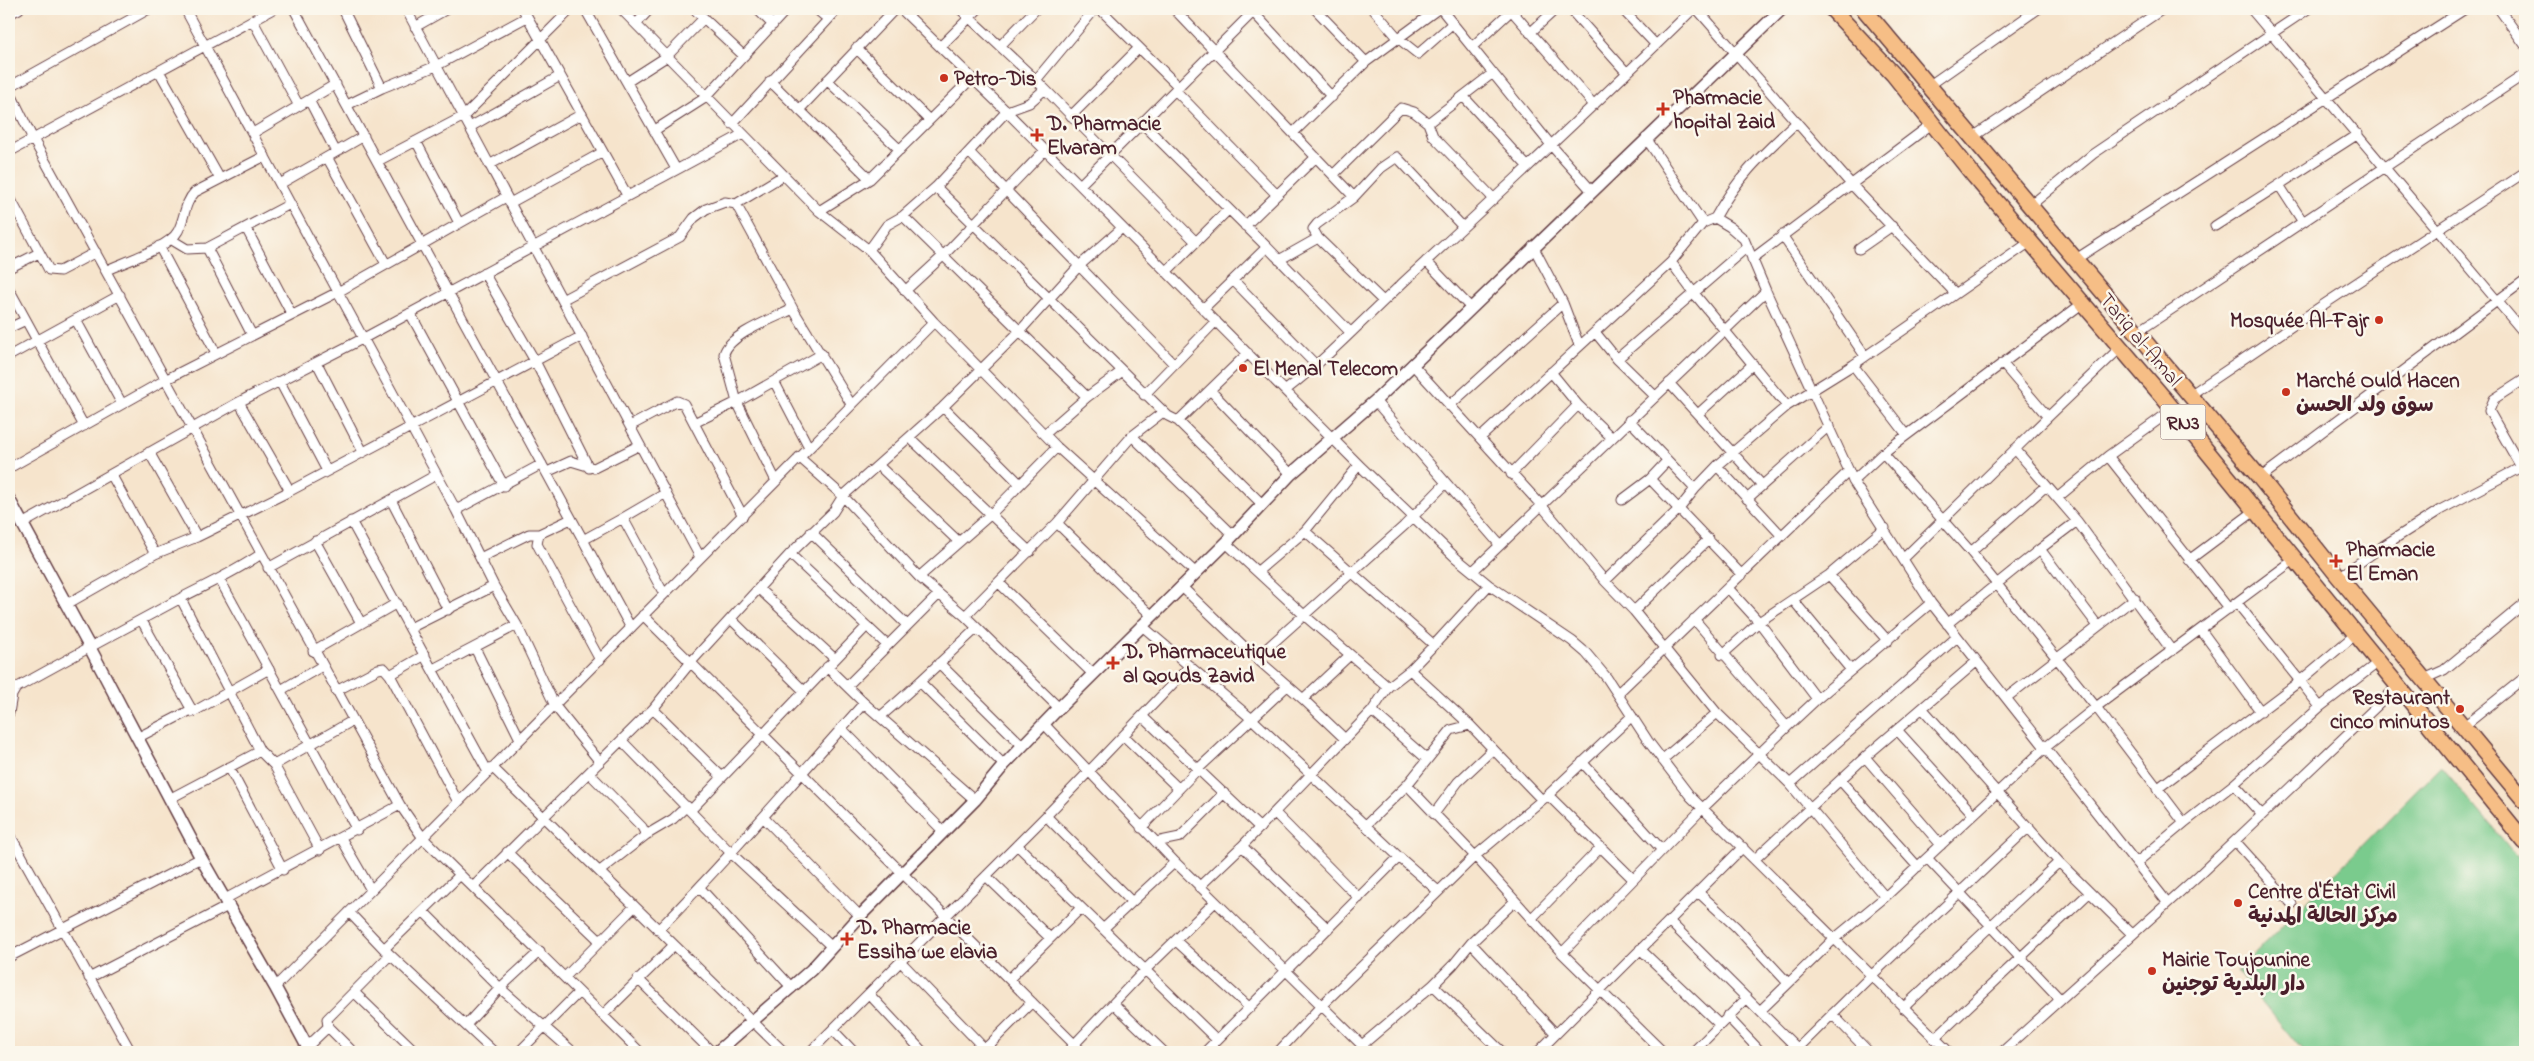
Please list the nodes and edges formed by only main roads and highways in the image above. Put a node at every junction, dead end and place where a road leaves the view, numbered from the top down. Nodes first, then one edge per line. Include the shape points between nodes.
1 (1832, 9) edge
2 (1870, 11) edge
3 (2525, 801) edge
4 (2525, 842) edge

1 - 4 highway, Tariq al-Amal / RN3 via 1877,56 2256,510
2 - 3 highway, Tariq al-Amal / RN3

